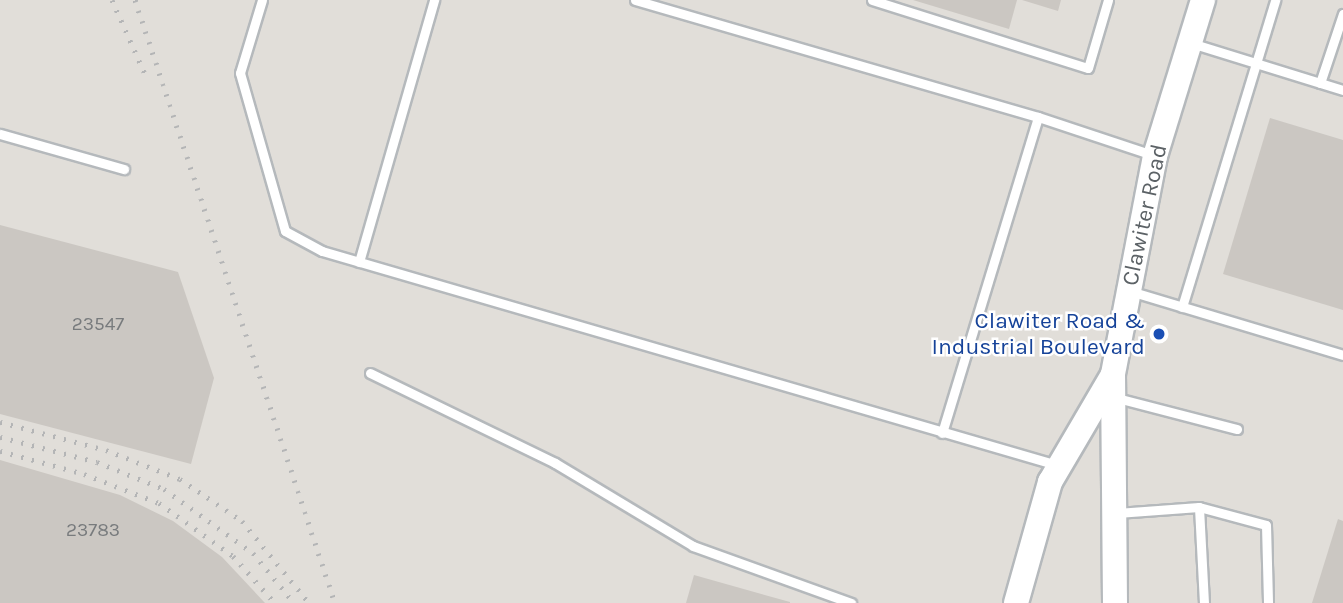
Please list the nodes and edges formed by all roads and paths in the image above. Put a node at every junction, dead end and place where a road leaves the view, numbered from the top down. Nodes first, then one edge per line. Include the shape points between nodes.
1 (262, 0) edge
2 (433, 0) edge
3 (635, 0) edge
4 (873, 0) edge
5 (1108, 0) edge
6 (1203, 0) edge
7 (1275, 0) edge
8 (1343, 14) edge
9 (1190, 43) junction
10 (1257, 64) junction
11 (1320, 83) junction
12 (1343, 90) edge
13 (1038, 117) junction
14 (0, 134) edge
15 (1155, 156) junction
16 (124, 169) dead end
17 (359, 262) junction
18 (1129, 291) junction
19 (1182, 307) junction
20 (1343, 355) edge
21 (370, 373) dead end
22 (1112, 386) junction
23 (1237, 429) dead end
24 (942, 433) junction
25 (1060, 466) junction
26 (1199, 507) junction
27 (1110, 513) junction
28 (851, 603) edge
29 (1016, 603) edge
30 (1115, 603) edge
31 (1204, 603) edge
32 (1268, 603) edge

1 - 17 lane via 240,73 285,231
2 - 17 lane
3 - 13 lane
4 - 5 lane via 1088,68
6 - 9 main road, Clawiter Road
7 - 10 lane
8 - 11 lane
9 - 10 lane
9 - 15 main road, Clawiter Road
10 - 11 lane
10 - 19 lane
11 - 12 lane
13 - 15 lane
13 - 24 lane
14 - 16 lane
15 - 18 main road, Clawiter Road
17 - 24 lane
18 - 19 lane
18 - 22 main road, Clawiter Road
19 - 20 lane
21 - 28 lane via 555,463 693,546
22 - 23 lane
22 - 25 main road
22 - 27 main road, Clawiter Road
24 - 25 lane
25 - 29 main road
26 - 27 lane
26 - 31 lane
26 - 32 lane via 1266,525
27 - 30 main road, Clawiter Road

